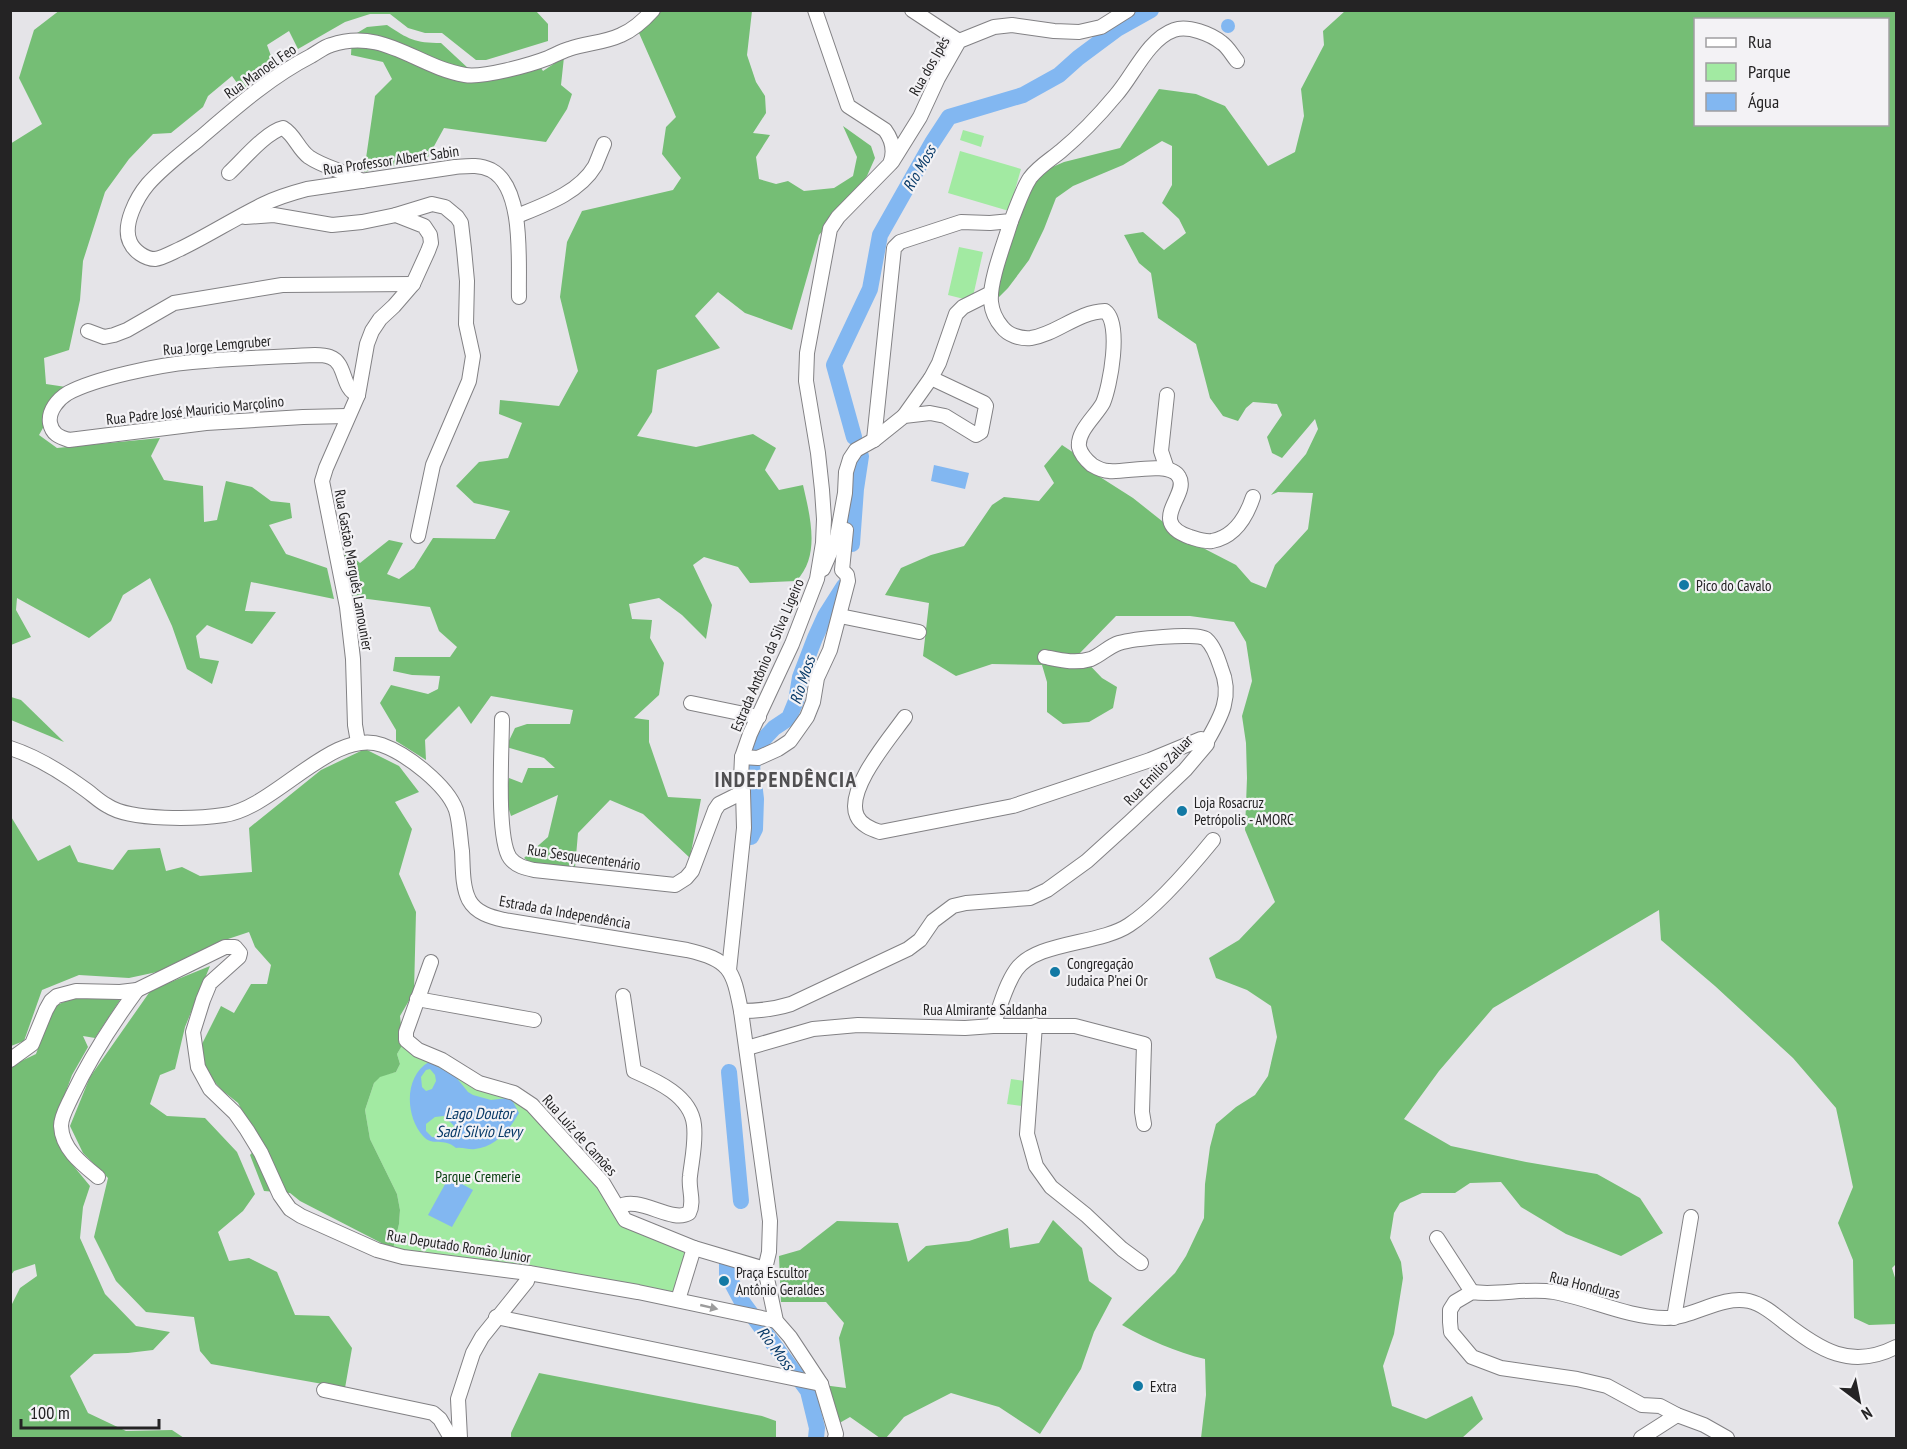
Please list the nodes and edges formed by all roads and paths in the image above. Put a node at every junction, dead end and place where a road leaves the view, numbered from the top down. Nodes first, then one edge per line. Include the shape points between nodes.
1 (653, 10) edge
2 (815, 10) edge
3 (912, 10) edge
4 (1128, 10) edge
5 (959, 41) junction
6 (1237, 61) dead end
7 (604, 144) dead end
8 (890, 164) junction
9 (229, 172) dead end
10 (362, 181) junction
11 (396, 215) junction
12 (517, 216) junction
13 (240, 218) junction
14 (1011, 221) junction
15 (413, 284) junction
16 (991, 293) junction
17 (519, 297) dead end
18 (88, 331) dead end
19 (931, 378) junction
20 (358, 395) junction
21 (1167, 395) dead end
22 (347, 416) junction
23 (904, 416) junction
24 (52, 428) joint
25 (874, 440) junction
26 (1167, 469) junction
27 (845, 493) junction
28 (1254, 497) dead end
29 (418, 536) dead end
30 (817, 579) junction
31 (840, 616) junction
32 (919, 632) dead end
33 (1045, 657) dead end
34 (691, 704) dead end
35 (759, 717) junction
36 (904, 717) dead end
37 (502, 719) dead end
38 (1207, 741) junction
39 (358, 742) junction
40 (10, 748) edge
41 (742, 757) junction
42 (743, 792) junction
43 (1213, 840) dead end
44 (431, 962) dead end
45 (729, 970) junction
46 (137, 990) junction
47 (623, 996) dead end
48 (417, 999) junction
49 (741, 1011) junction
50 (534, 1020) dead end
51 (1035, 1025) junction
52 (993, 1026) junction
53 (747, 1048) junction
54 (10, 1060) edge
55 (1144, 1124) dead end
56 (98, 1177) dead end
57 (618, 1207) junction
58 (1691, 1217) dead end
59 (1437, 1238) dead end
60 (694, 1248) junction
61 (1141, 1263) dead end
62 (765, 1269) junction
63 (529, 1273) junction
64 (1472, 1292) junction
65 (678, 1300) junction
66 (496, 1317) junction
67 (1674, 1318) junction
68 (776, 1321) junction
69 (1896, 1347) edge
70 (821, 1384) junction
71 (324, 1390) dead end
72 (1677, 1415) junction
73 (835, 1436) edge
74 (451, 1438) edge
75 (460, 1438) edge
76 (850, 1438) edge
77 (1641, 1438) edge
78 (1727, 1438) edge

1 - 13 street, Rua Manoel Feo via 623,35 480,76 447,71 388,44 357,40 332,45 287,69 181,153 148,185 131,212 128,233 136,251 155,259
2 - 8 street via 848,106 885,130 894,155
3 - 5 street
4 - 5 street, Rua dos Ipês via 1090,30 1003,26
5 - 8 street, Rua dos Ipês via 920,117
6 - 14 street via 1222,43 1206,34 1174,30 1159,40 1143,56 1117,95 1062,151 1040,166 1029,180
7 - 12 street via 594,167 574,188
8 - 30 street, Estrada Antônio da Silva Ligeiro via 830,229 807,353 806,381 824,519
9 - 10 street via 283,128 312,159
10 - 12 street, Rua Professor Albert Sabin via 472,165 483,167 504,185
10 - 13 street, Rua Professor Albert Sabin via 283,196
11 - 13 street via 332,225 274,215
11 - 15 street, Rua Gastão Marguês Lamounier via 424,226 430,235 431,243
11 - 29 street via 432,204 445,207 457,217 465,260 466,324 473,356 469,381 433,465
12 - 17 street, Rua Professor Albert Sabin
14 - 16 street
14 - 25 street via 961,222 900,242 894,248
15 - 18 street via 282,285 174,303 114,335 104,337
15 - 20 street, Rua Gastão Marguês Lamounier via 372,332
16 - 19 street via 956,314
16 - 26 street via 995,319 1015,337 1031,338 1099,311 1109,314 1114,346 1106,391 1080,440 1082,456 1106,471
19 - 23 street
19 - 23 street via 984,403 981,432 976,435 945,416
20 - 22 street, Rua Gastão Marguês Lamounier
20 - 24 street, Rua Jorge Lemgruber via 350,390 332,357 190,362 125,374 65,394 52,409
21 - 26 street via 1161,451
22 - 24 street, Rua Padre José Mauricio Marçolino via 206,423 69,440 58,437
22 - 39 street, Rua Gastão Marguês Lamounier via 322,481 347,607
23 - 25 street
25 - 27 street via 856,450 850,459
26 - 28 street via 1181,479 1170,520 1184,535 1202,541 1223,538 1238,527
27 - 30 street via 837,537
27 - 31 street via 850,499 842,570 848,581
30 - 35 street, Estrada Antônio da Silva Ligeiro
31 - 32 street
31 - 41 street via 807,717 790,741 778,749 759,758
33 - 38 street via 1070,662 1091,658 1117,643 1146,638 1206,639 1224,674 1225,686 1223,712
34 - 35 street
35 - 41 street, Estrada Antônio da Silva Ligeiro
36 - 38 street, Rua Emilio Zaluar via 858,788 857,817 867,828 880,832 1013,806 1201,739
37 - 42 street, Rua Sesquecentenário via 502,830 508,856 521,867 675,885 692,871 719,804
38 - 49 street, Rua Emilio Zaluar via 1185,770 1130,822 1047,890 1030,898 953,906 908,949 785,1006
39 - 40 street via 328,755 238,812 194,818 118,811 42,760
39 - 45 street, Estrada da Independência via 393,750 426,773 448,796 458,821 465,887 470,902 478,910 504,920 708,955
41 - 42 street, Estrada Antônio da Silva Ligeiro
42 - 45 street, Estrada Antônio da Silva Ligeiro via 744,828
43 - 52 street via 1173,885 1128,926 1025,960 1009,982
44 - 48 street, Rua Luiz de Camões
45 - 49 street
46 - 54 street, Rua Deputado Romão Junior via 76,991 57,996 46,1010 32,1044
46 - 56 street via 110,1027 61,1124 78,1161
46 - 63 street, Rua Deputado Romão Junior via 225,946 236,947 239,957 210,983 197,1016 193,1032 198,1067 210,1089 247,1130 290,1209 377,1250 403,1257
47 - 57 street via 634,1071 670,1090 687,1107 694,1123 694,1146 689,1179 690,1213 681,1216 635,1204
48 - 50 street
48 - 57 street, Rua Luiz de Camões via 406,1032 409,1044 478,1083 514,1093 532,1105 603,1183
49 - 53 street
51 - 52 street, Rua Almirante Saldanha
51 - 55 street, Rua Almirante Saldanha via 1075,1026 1144,1044
51 - 61 street via 1027,1134 1036,1166 1051,1187
52 - 53 street, Rua Almirante Saldanha via 965,1029 835,1025
53 - 62 street via 770,1221
57 - 60 street, Rua Luiz de Camões via 631,1223
58 - 67 street
59 - 64 street
60 - 62 street, Rua Luiz de Camões
60 - 65 street
62 - 68 street
63 - 65 street, Rua Deputado Romão Junior
63 - 66 street via 523,1287
64 - 67 street, Rua Honduras via 1552,1291 1629,1314
64 - 72 street via 1455,1302 1450,1322 1451,1332 1472,1357 1501,1368 1607,1386 1642,1405 1660,1406
65 -> 68 street, Rua Deputado Romão Junior
66 - 70 street
66 - 75 street via 466,1370 458,1399
67 - 69 street, Rua Honduras via 1740,1299 1768,1309 1831,1353 1865,1356
68 - 70 street
70 - 73 street
71 - 74 street via 433,1413
72 - 77 street
72 - 78 street
73 - 76 street

